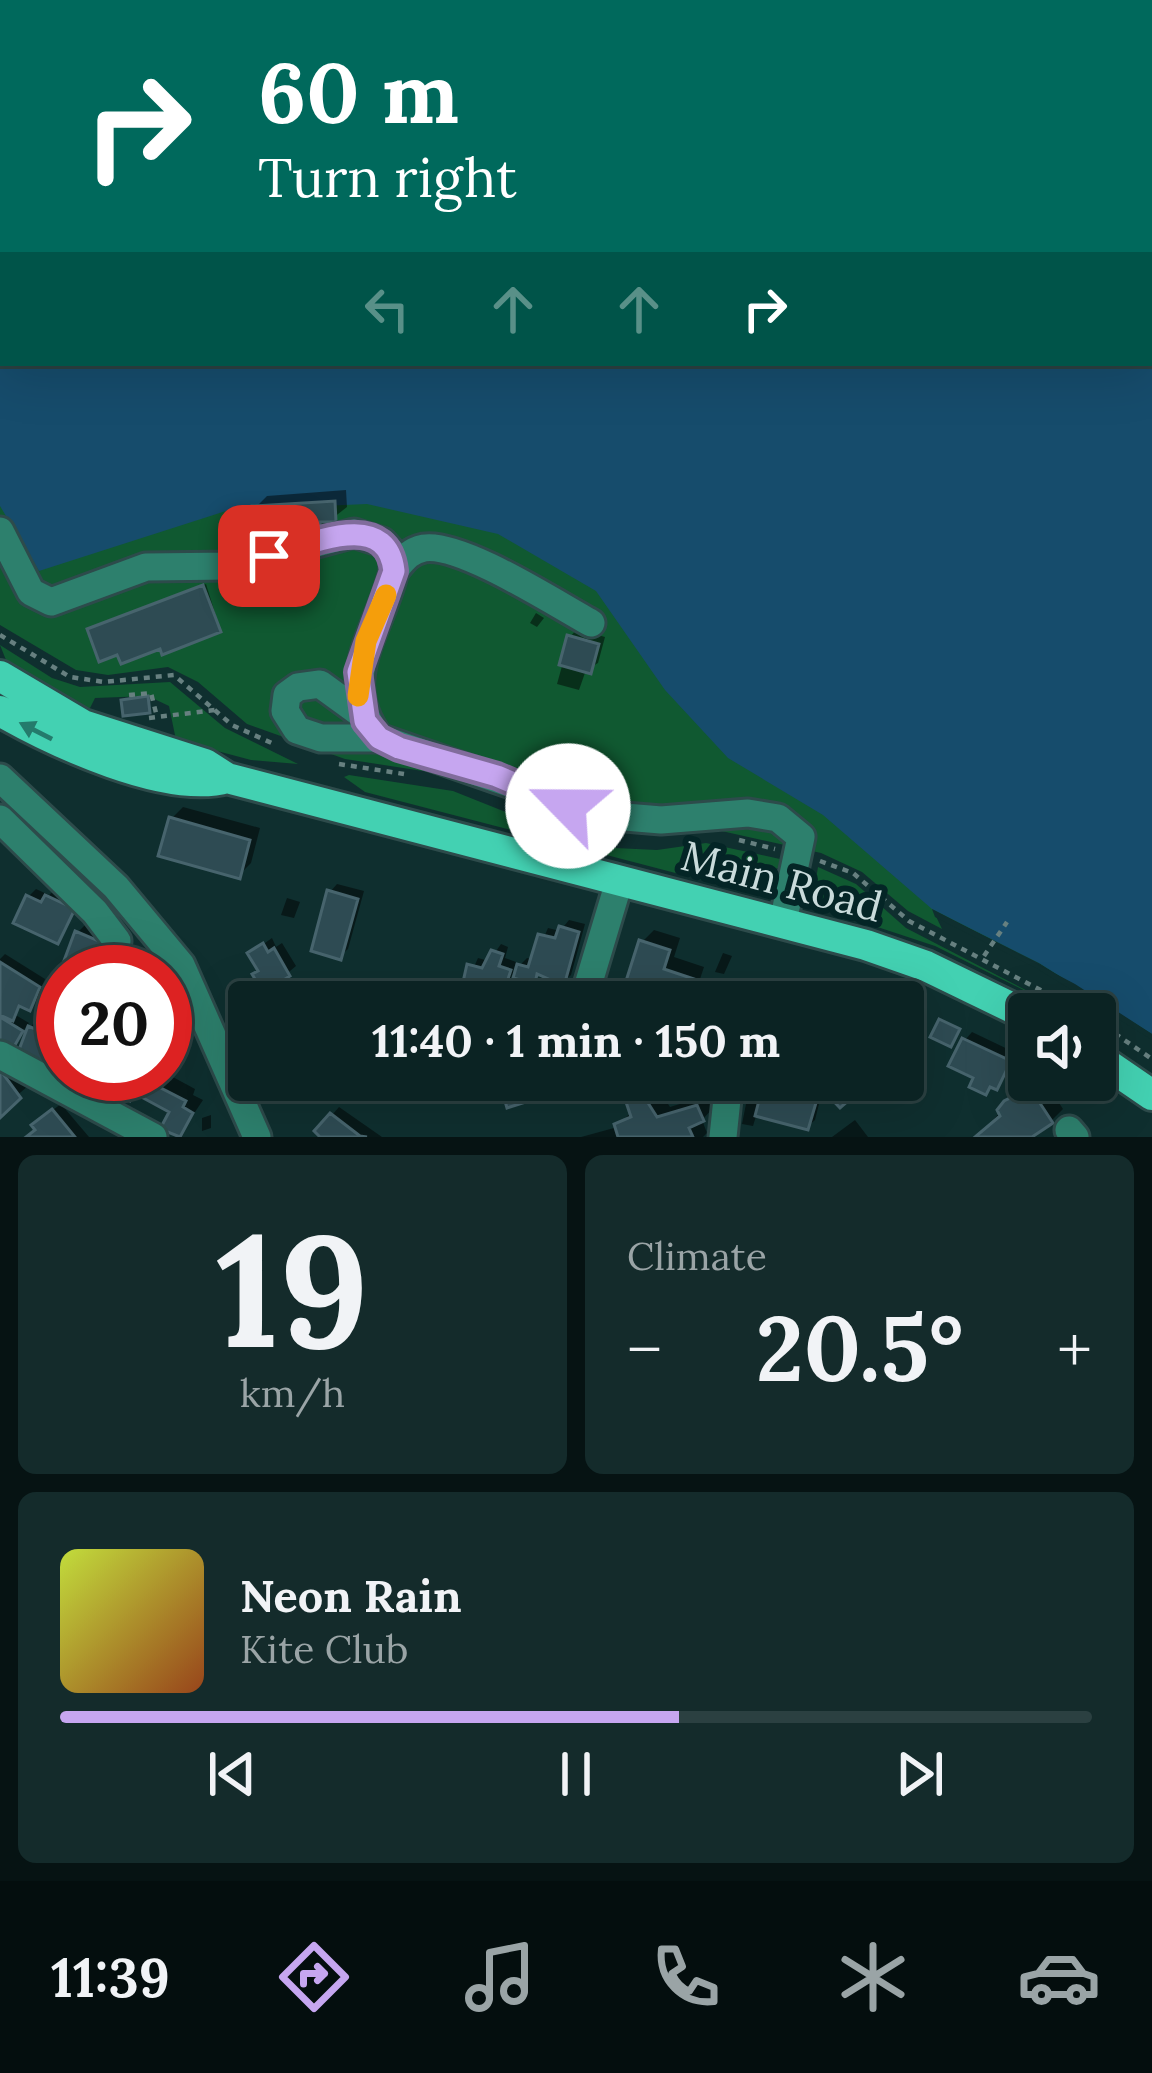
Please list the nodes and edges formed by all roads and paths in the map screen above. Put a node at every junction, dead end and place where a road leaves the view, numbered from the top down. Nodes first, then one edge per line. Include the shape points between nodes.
1 (0, 531) edge
2 (394, 571) junction
3 (591, 623) dead end
4 (0, 676) edge
5 (129, 695) dead end
6 (215, 710) dead end
7 (0, 711) edge
8 (157, 717) junction
9 (142, 718) dead end
10 (0, 778) edge
11 (227, 778) junction
12 (0, 819) edge
13 (619, 882) junction
14 (783, 922) junction
15 (1007, 922) dead end
16 (117, 941) dead end
17 (984, 956) dead end
18 (589, 981) edge
19 (1008, 1006) edge
20 (1116, 1034) edge
21 (0, 1055) edge
22 (1152, 1059) edge
23 (1116, 1070) edge
24 (1152, 1095) edge
25 (727, 1101) edge
26 (153, 1137) edge
27 (257, 1137) edge
28 (723, 1137) edge

1 - 2 street via 41,601 146,567 232,566 354,533 382,542
2 - 3 street via 427,548 465,557
2 - 14 street via 358,672 371,727 601,814 778,818 801,837
4 - 11 main road, Main Road via 83,725
5 - 8 path via 151,693
6 - 8 path
11 -> 7 main road, Main Road via 201,785 93,754
8 - 9 path
10 - 27 street via 116,887 181,964
11 - 13 main road, Main Road
12 - 16 street
13 - 14 main road, Main Road
13 - 18 street
14 - 19 main road, Main Road via 926,966
15 - 17 path
20 - 22 path
21 - 26 street
23 - 24 main road
25 - 28 street

